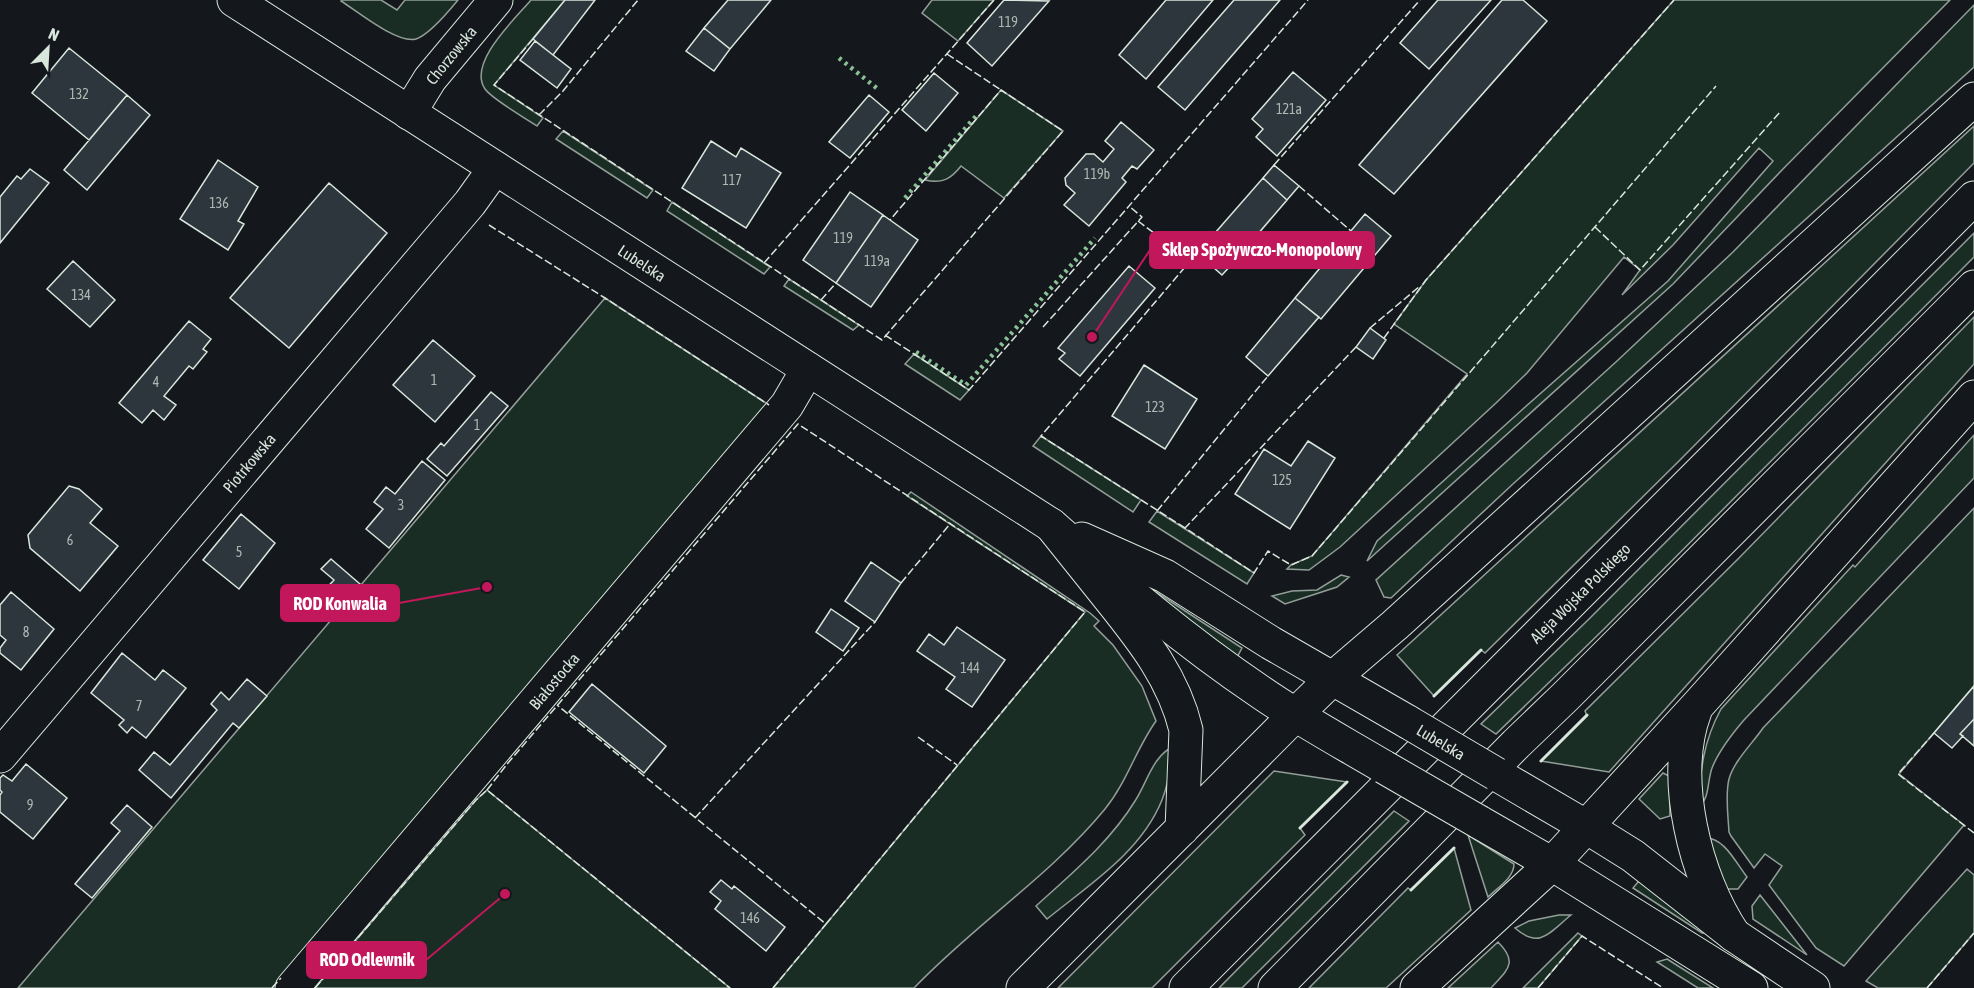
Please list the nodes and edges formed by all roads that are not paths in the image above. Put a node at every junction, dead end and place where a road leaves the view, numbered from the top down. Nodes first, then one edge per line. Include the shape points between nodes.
1 (234, 0) edge
2 (496, 0) edge
3 (1974, 99) edge
4 (409, 112) junction
5 (495, 168) junction
6 (1974, 198) edge
7 (1974, 287) edge
8 (808, 369) junction
9 (1974, 397) edge
10 (1051, 525) junction
11 (1333, 678) junction
12 (1697, 706) junction
13 (1295, 715) junction
14 (0, 756) edge
15 (1585, 826) junction
16 (1182, 829) junction
17 (1552, 864) junction
18 (1734, 935) junction
19 (292, 988) edge
20 (1023, 988) edge
21 (1186, 988) edge
22 (1275, 988) edge
23 (1417, 988) edge
24 (1751, 988) edge
25 (1813, 988) edge

1 - 4 main road, Lubelska
2 - 4 main road, Chorzowska via 430,79
3 - 11 main road
4 - 5 main road, Lubelska
5 - 8 main road, Lubelska
5 - 14 main road, Piotrkowska via 470,203
6 - 21 main road, Aleja Wojska Polskiego
7 - 22 main road
8 - 10 main road, Lubelska
8 - 19 main road, Białostocka via 787,405
9 - 12 main road
10 - 11 main road, Lubelska via 1165,576
10 - 13 main road, Lubelska via 1144,607
10 - 16 main road via 1137,632 1172,689 1186,730
11 - 13 main road
11 - 15 main road, Lubelska, bridge
12 - 15 main road
12 - 18 main road via 1685,753 1689,823 1715,900
13 - 16 main road
13 - 17 main road, Lubelska, bridge
15 - 17 main road
15 - 18 main road, Lubelska via 1633,856
16 - 20 main road
17 - 23 main road
17 - 24 main road, Lubelska
18 - 25 main road, Lubelska

